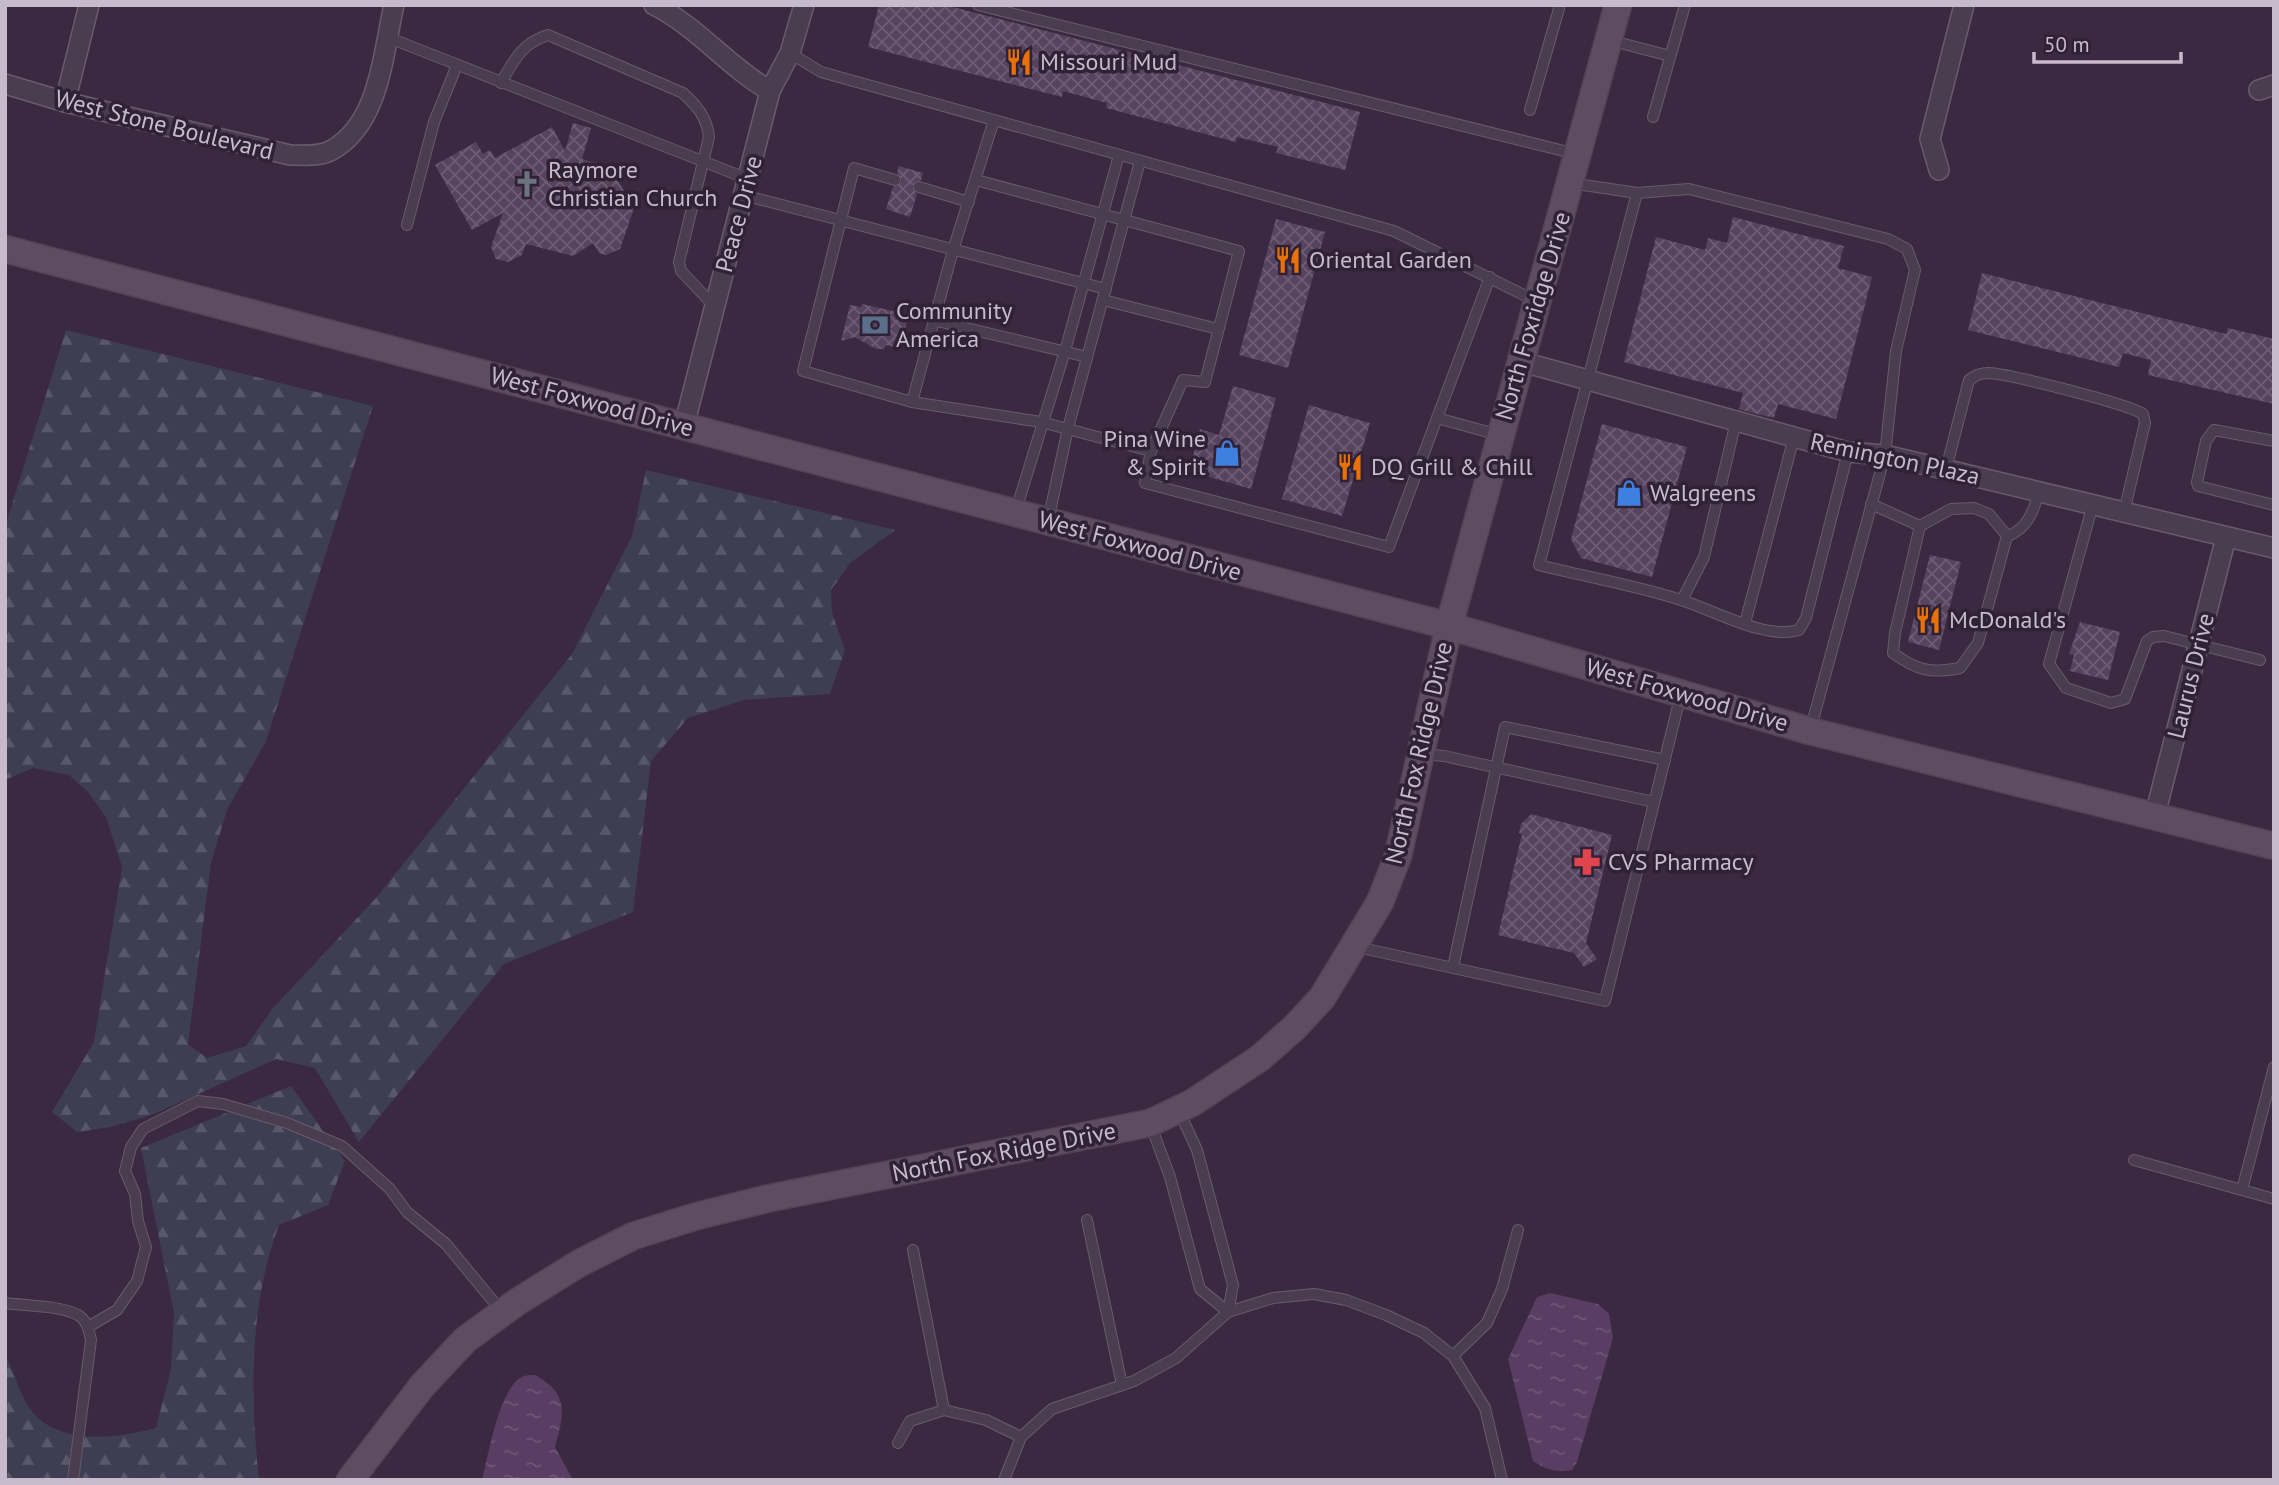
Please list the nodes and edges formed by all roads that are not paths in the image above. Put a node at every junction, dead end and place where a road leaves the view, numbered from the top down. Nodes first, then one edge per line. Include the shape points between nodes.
1 (89, 5) edge
2 (394, 5) edge
3 (654, 5) edge
4 (804, 5) edge
5 (978, 5) edge
6 (1560, 5) edge
7 (1618, 5) edge
8 (1685, 5) edge
9 (1964, 5) edge
10 (386, 37) junction
11 (1608, 40) junction
12 (790, 53) junction
13 (1670, 56) junction
14 (457, 65) junction
15 (501, 83) junction
16 (5, 84) edge
17 (770, 91) junction
18 (65, 102) junction
19 (1530, 110) dead end
20 (1653, 117) dead end
21 (994, 120) junction
22 (1577, 154) junction
23 (1119, 155) junction
24 (1140, 160) junction
25 (704, 161) junction
26 (1939, 170) dead end
27 (895, 180) dead end
28 (976, 180) junction
29 (1570, 183) junction
30 (746, 187) junction
31 (919, 187) dead end
32 (1637, 192) junction
33 (968, 202) junction
34 (1104, 216) junction
35 (839, 220) junction
36 (1124, 221) junction
37 (407, 225) dead end
38 (5, 249) edge
39 (953, 250) junction
40 (1490, 277) junction
41 (1084, 283) junction
42 (1104, 295) junction
43 (1536, 300) junction
44 (715, 306) junction
45 (933, 320) junction
46 (1218, 329) junction
47 (1065, 351) junction
48 (1087, 357) junction
49 (1519, 361) junction
50 (1587, 380) junction
51 (912, 402) junction
52 (1437, 418) junction
53 (1736, 421) junction
54 (1041, 422) junction
55 (684, 426) junction
56 (1068, 428) junction
57 (1499, 435) junction
58 (1794, 437) junction
59 (2274, 441) edge
60 (1151, 451) junction
61 (1849, 452) junction
62 (1885, 455) junction
63 (1946, 469) junction
64 (2039, 492) junction
65 (1871, 504) junction
66 (2093, 505) junction
67 (2274, 505) edge
68 (2124, 512) junction
69 (1015, 513) junction
70 (1048, 522) junction
71 (1920, 526) junction
72 (2007, 536) junction
73 (2227, 537) junction
74 (2273, 546) edge
75 (1682, 600) junction
76 (1745, 623) junction
77 (1449, 626) junction
78 (2199, 645) junction
79 (2260, 660) dead end
80 (1681, 694) junction
81 (1810, 731) junction
82 (1422, 754) junction
83 (1665, 760) junction
84 (1495, 767) junction
85 (1654, 802) junction
86 (2155, 815) junction
87 (2274, 846) edge
88 (1355, 946) junction
89 (1453, 967) junction
90 (2274, 1067) edge
91 (1178, 1110) junction
92 (1150, 1123) junction
93 (2134, 1160) dead end
94 (2242, 1190) junction
95 (2274, 1199) edge
96 (1087, 1220) dead end
97 (1518, 1230) dead end
98 (913, 1250) dead end
99 (5, 1303) edge
100 (1228, 1311) junction
101 (503, 1312) junction
102 (88, 1327) junction
103 (1453, 1356) junction
104 (1122, 1385) junction
105 (944, 1409) junction
106 (1021, 1437) junction
107 (898, 1443) dead end
108 (72, 1480) edge
109 (350, 1480) edge
110 (1004, 1480) edge
111 (1502, 1480) edge

1 - 18 street
2 - 10 street
3 - 17 street via 680,18 725,61
4 - 12 street, Peace Drive
5 - 22 lane
6 - 19 lane
7 - 11 main road, North Foxridge Drive
8 - 13 lane
9 - 26 street via 1930,139
10 - 14 lane
10 - 18 street, West Stone Boulevard via 376,86 362,119 350,136 324,152 290,155
11 - 13 lane
11 - 22 main road, North Foxridge Drive
12 - 17 street, Peace Drive
12 - 21 lane via 821,72
13 - 20 lane
14 - 15 lane
14 - 37 lane via 434,122
15 - 25 lane
15 - 25 lane via 522,48 548,35 683,93 708,123
16 - 18 street, West Stone Boulevard
17 - 30 street, Peace Drive
21 - 23 lane
21 - 28 lane
22 - 29 main road, North Foxridge Drive
23 - 24 lane
23 - 34 lane
24 - 36 lane
24 - 40 lane via 1394,231
25 - 30 lane
25 - 44 lane via 678,262
27 - 35 lane via 854,168
28 - 33 lane
28 - 34 lane
29 - 32 lane
29 - 43 main road, North Foxridge Drive
30 - 35 lane
30 - 44 street, Peace Drive
31 - 33 lane
32 - 50 lane
32 - 62 lane via 1689,189 1888,239 1906,249 1916,271 1896,351
33 - 39 lane
34 - 36 lane
34 - 41 lane
35 - 39 lane
35 - 51 lane via 803,371
36 - 42 lane
36 - 46 lane via 1239,251
38 - 55 main road, West Foxwood Drive
39 - 41 lane
39 - 45 lane
40 - 43 lane
40 - 52 lane
41 - 42 lane
41 - 47 lane
42 - 46 lane
42 - 48 lane
43 - 49 main road, North Foxridge Drive
44 - 55 street, Peace Drive
45 - 47 lane
45 - 51 lane
46 - 60 lane via 1205,382 1183,380
47 - 48 lane
47 - 54 lane
48 - 56 lane
49 - 50 street, Remington Plaza
49 - 57 main road, North Foxridge Drive
50 - 53 street, Remington Plaza
50 - 75 lane via 1539,565
51 - 54 lane
52 - 57 lane
52 - 60 lane via 1389,547 1144,483
53 - 58 street, Remington Plaza
53 - 75 lane via 1704,557
54 - 56 lane
54 - 69 lane
55 - 69 main road, West Foxwood Drive
56 - 60 lane
56 - 70 lane
57 - 77 main road, North Foxridge Drive
58 - 61 street, Remington Plaza
58 - 76 lane
59 - 67 lane via 2214,430 2206,441 2197,482
61 - 62 street, Remington Plaza
61 - 76 lane via 1799,630 1786,634
62 - 63 street, Remington Plaza
62 - 65 lane
63 - 64 street, Remington Plaza
63 - 68 lane via 1969,380 1990,373 2143,414 2146,423
64 - 66 street, Remington Plaza
64 - 72 lane via 2027,521
65 - 71 lane
65 - 81 lane
66 - 68 street, Remington Plaza
66 - 78 lane via 2049,664 2066,688 2111,703 2125,699 2152,637
68 - 73 street, Remington Plaza
69 - 70 main road, West Foxwood Drive
70 - 77 main road, West Foxwood Drive
71 - 72 lane via 1951,509 1974,508 1989,514
71 - 72 lane via 1893,653 1912,667 1943,671 1960,668 1979,643
73 - 74 street, Remington Plaza
73 - 78 street, Laurus Drive
75 - 76 lane
77 - 80 main road, West Foxwood Drive
77 - 82 main road, North Fox Ridge Drive
78 - 79 lane
78 - 86 street, Laurus Drive
80 - 81 main road, West Foxwood Drive
80 - 83 lane
81 - 86 main road, West Foxwood Drive
82 - 84 lane
82 - 88 main road, North Fox Ridge Drive via 1398,856 1380,902
83 - 84 lane via 1504,727
83 - 85 lane
84 - 85 lane
84 - 89 lane
85 - 89 lane via 1605,1001
86 - 87 main road, West Foxwood Drive
88 - 89 lane
88 - 91 main road, North Fox Ridge Drive via 1322,998 1294,1028 1260,1058
90 - 94 lane
91 - 92 main road, North Fox Ridge Drive
91 - 100 lane via 1197,1150 1233,1285
92 - 100 lane via 1170,1177 1200,1289
92 - 101 main road, North Fox Ridge Drive via 697,1216 633,1236 578,1264
93 - 94 lane
94 - 95 lane
96 - 104 lane
97 - 103 lane via 1488,1323
98 - 105 lane
99 - 102 lane via 80,1316
100 - 103 lane via 1273,1298 1314,1294 1346,1300 1424,1334
100 - 104 lane via 1176,1358
101 - 102 lane via 446,1244 342,1146 287,1123 198,1101 143,1129 131,1147 125,1171 135,1194 146,1247 138,1281 117,1310
101 - 109 main road, North Fox Ridge Drive via 466,1340 422,1386
102 - 108 lane via 92,1340
103 - 111 lane via 1485,1408
104 - 106 lane via 1052,1409
105 - 106 lane via 986,1420
105 - 107 lane via 910,1421
106 - 110 lane

